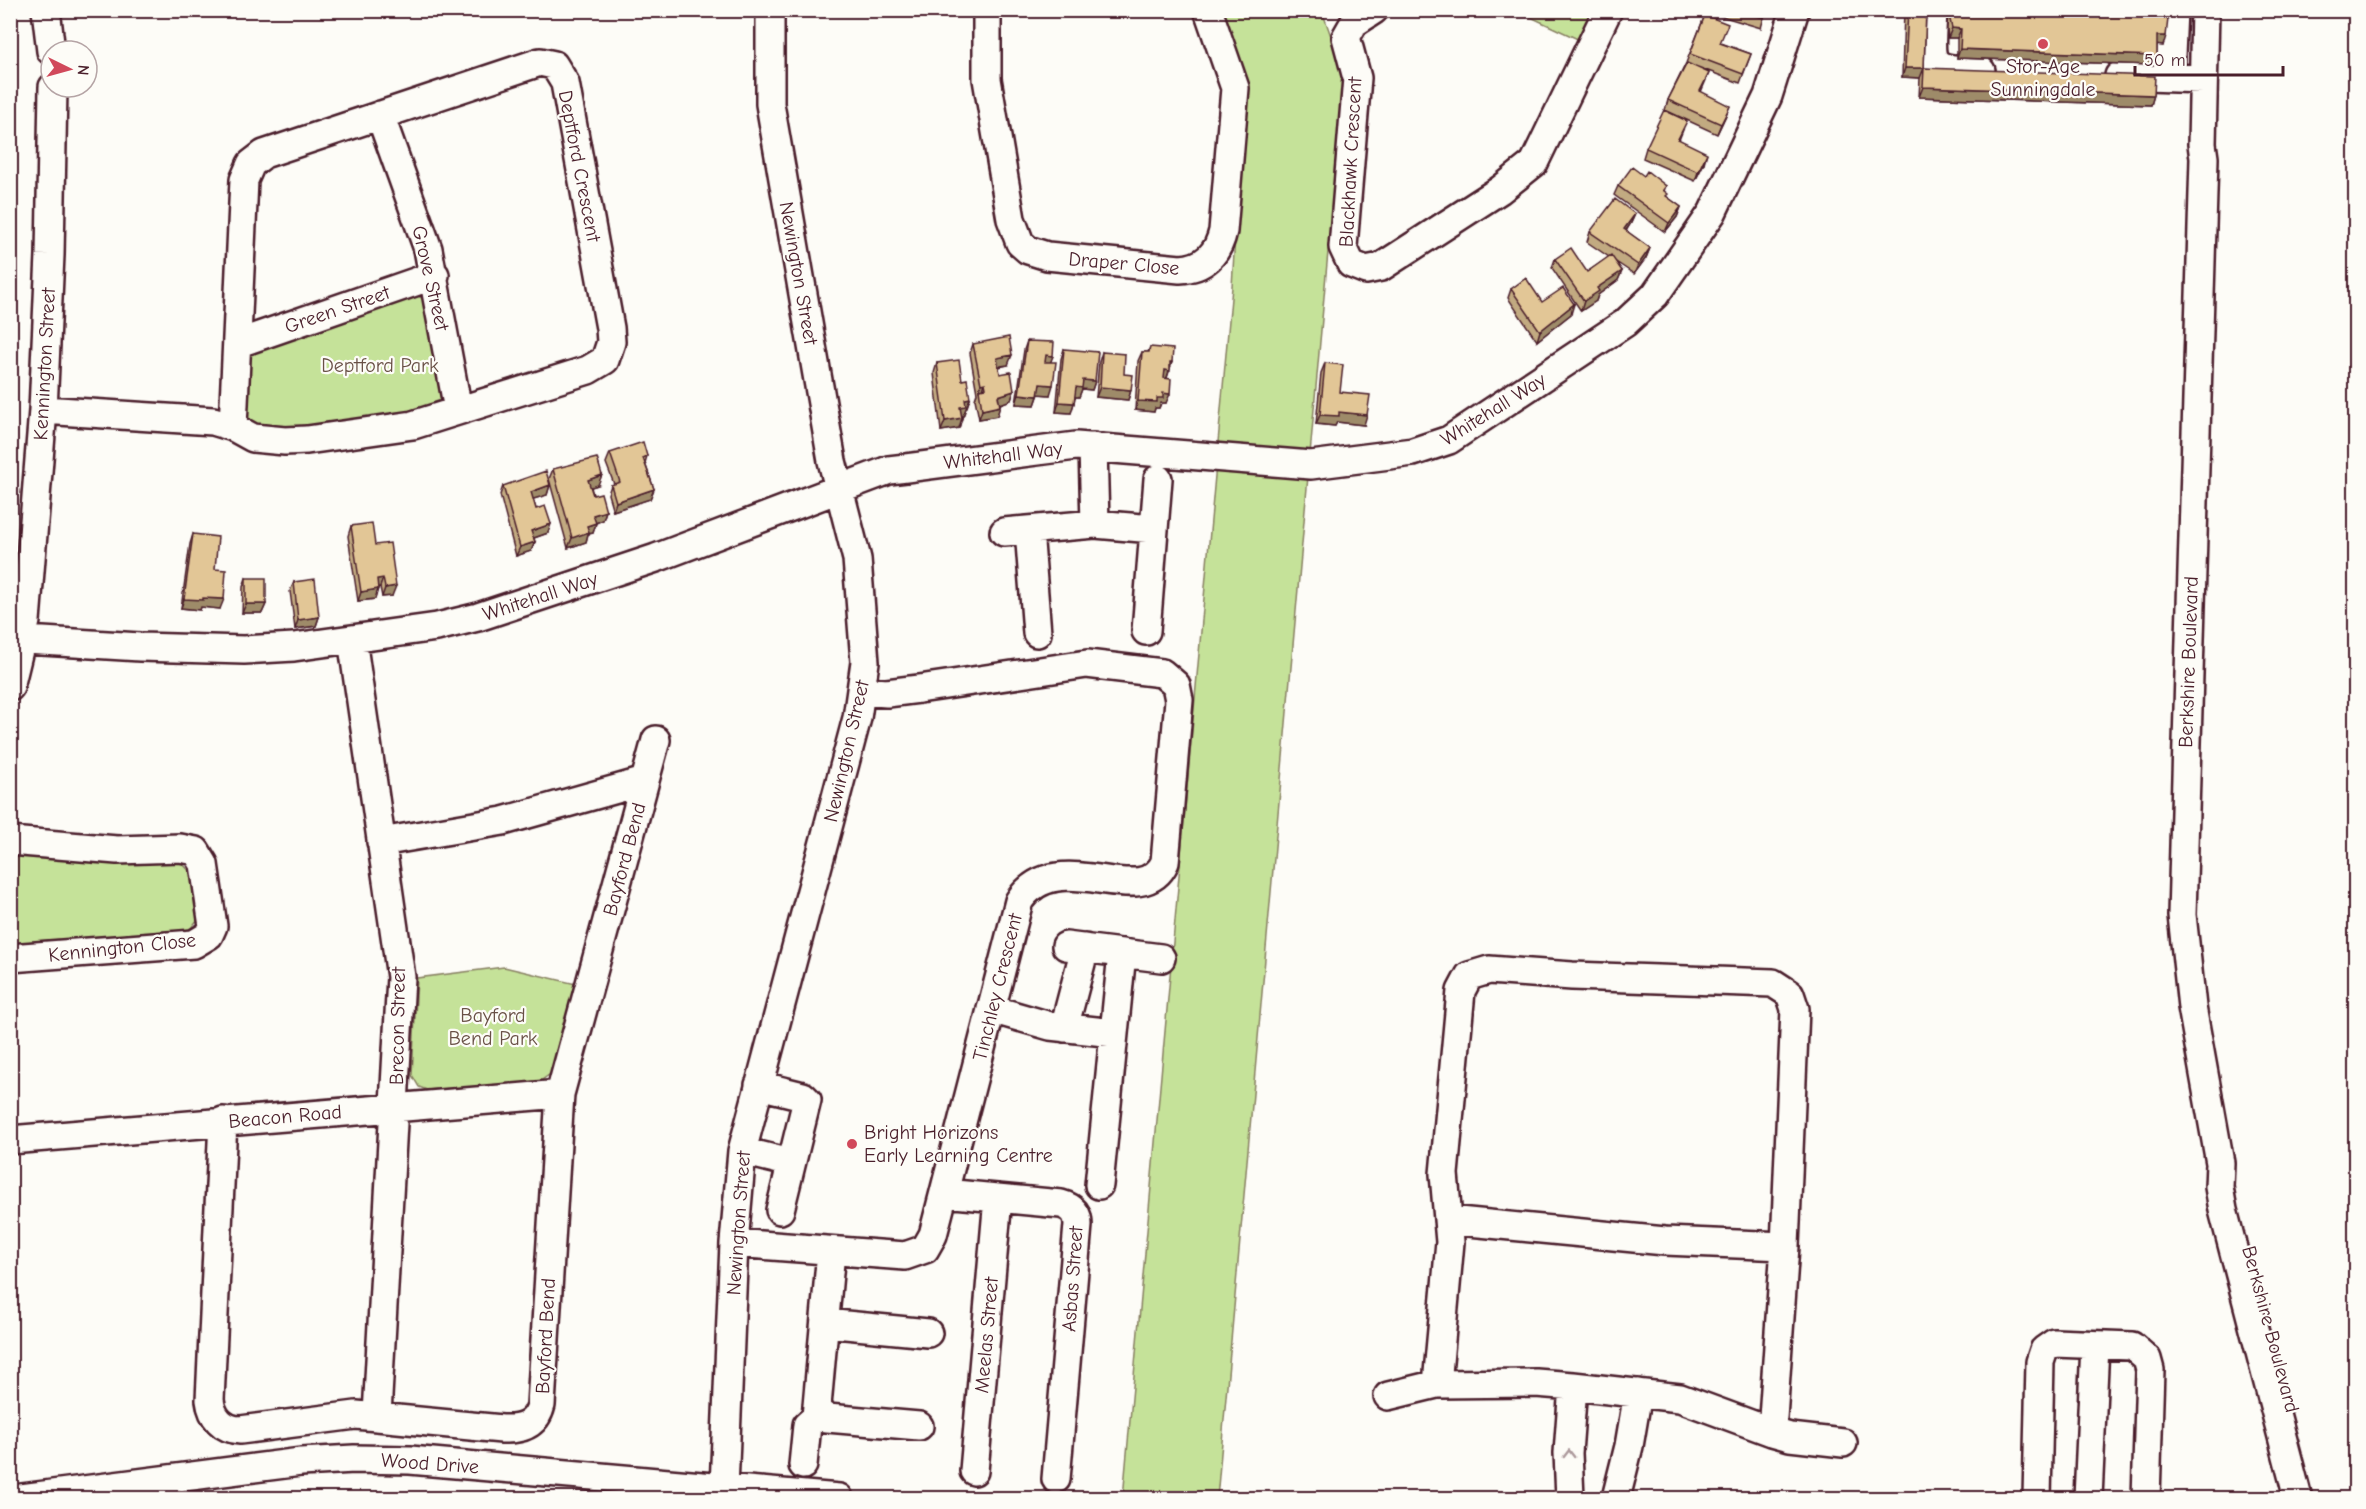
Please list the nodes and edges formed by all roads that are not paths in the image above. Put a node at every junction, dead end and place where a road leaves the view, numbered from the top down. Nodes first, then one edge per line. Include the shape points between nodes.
1 (46, 10) edge
2 (770, 10) edge
3 (987, 10) edge
4 (1208, 10) edge
5 (1374, 10) edge
6 (1608, 10) edge
7 (1795, 10) edge
8 (1933, 10) edge
9 (2173, 10) edge
10 (2205, 10) edge
11 (2219, 10) edge
12 (50, 39) edge
13 (2007, 72) edge
14 (2088, 75) edge
15 (2170, 78) junction
16 (2203, 79) junction
17 (53, 99) edge
18 (380, 115) junction
19 (2204, 158) junction
20 (435, 275) junction
21 (238, 343) junction
22 (43, 410) junction
23 (458, 410) junction
24 (233, 427) junction
25 (1093, 447) junction
26 (1158, 479) dead end
27 (839, 489) junction
28 (1095, 524) junction
29 (1154, 529) junction
30 (1146, 631) dead end
31 (1037, 633) dead end
32 (16, 639) edge
33 (352, 639) junction
34 (10, 687) edge
35 (862, 691) junction
36 (656, 740) dead end
37 (645, 781) junction
38 (10, 841) edge
39 (381, 842) junction
40 (1122, 953) junction
41 (10, 958) edge
42 (1161, 958) dead end
43 (991, 1009) junction
44 (1064, 1028) junction
45 (1114, 1033) junction
46 (759, 1085) junction
47 (560, 1094) junction
48 (394, 1107) junction
49 (223, 1121) junction
50 (10, 1140) edge
51 (742, 1151) junction
52 (2220, 1162) junction
53 (791, 1163) junction
54 (1099, 1185) dead end
55 (944, 1193) junction
56 (998, 1198) junction
57 (780, 1210) dead end
58 (1448, 1220) junction
59 (734, 1243) junction
60 (1785, 1246) junction
61 (831, 1251) junction
62 (825, 1323) junction
63 (928, 1332) dead end
64 (2095, 1345) junction
65 (1437, 1384) junction
66 (1573, 1386) junction
67 (1638, 1393) junction
68 (1389, 1396) dead end
69 (377, 1415) junction
70 (816, 1417) junction
71 (919, 1426) dead end
72 (1772, 1432) junction
73 (1843, 1443) dead end
74 (803, 1465) dead end
75 (974, 1471) dead end
76 (1056, 1479) dead end
77 (724, 1488) junction
78 (21, 1498) edge
79 (839, 1498) edge
80 (1570, 1498) edge
81 (1616, 1498) edge
82 (2037, 1498) edge
83 (2088, 1498) edge
84 (2146, 1498) edge
85 (2298, 1498) edge
86 (2315, 1498) edge

1 - 12 street
2 - 27 street, Newington Street via 770,104
3 - 4 street, Draper Close via 987,79 1011,219 1020,243 1047,256 1180,269 1205,262 1220,243 1223,231 1235,88
5 - 6 street, Blackhawk Crescent via 1353,23 1346,37 1357,78 1343,247 1351,264 1366,270 1381,267 1534,164
7 - 25 street, Whitehall Way via 1768,96 1712,213 1655,295 1625,323 1458,435 1413,452 1311,465
8 - 13 street via 1931,52 1937,64 1948,70
9 - 15 street
10 - 16 street, Berkshire Boulevard
11 - 19 street, Berkshire Boulevard via 2212,144
14 - 15 street
15 - 16 street
16 - 19 street, Berkshire Boulevard
17 - 22 street, Kennington Street
18 - 20 street, Grove Street
18 - 21 street, Deptford Crescent via 264,154 246,171
18 - 23 street, Deptford Crescent via 540,62 554,65 566,83 610,327 609,352 605,360 588,370
19 - 52 street, Berkshire Boulevard via 2182,915 2192,1007
20 - 21 street, Green Street
20 - 23 street, Grove Street
21 - 24 street, Deptford Crescent
22 - 24 street, Deptford Crescent via 213,421
22 - 32 street, Kennington Street via 28,595
23 - 24 street, Deptford Crescent via 413,425 307,441 253,438
25 - 27 street, Whitehall Way via 889,470
25 - 28 street
26 - 29 street
27 - 33 street, Whitehall Way via 656,558 478,617
27 - 35 street, Newington Street via 856,559 865,662
28 - 29 street
28 - 31 street via 1016,531
29 - 30 street
32 - 33 street, Whitehall Way via 244,650
32 - 34 street
33 - 39 street, Brecon Street
35 - 43 street, Tinchley Crescent via 919,690 1088,664 1162,673 1176,685 1178,712 1162,869 1143,882 1064,876 1035,883 1019,901
35 - 46 street, Newington Street
36 - 37 street, Bayford Bend
37 - 39 street, Bayford Bend via 503,821
37 - 47 street, Bayford Bend
38 - 41 street, Kennington Close via 117,850 196,851 208,879 213,926 209,935 194,944
39 - 48 street, Brecon Street via 401,977
40 - 42 street
40 - 44 street via 1076,947
40 - 45 street
43 - 44 street
43 - 55 street, Tinchley Crescent
44 - 45 street
45 - 54 street
46 - 51 street, Newington Street
46 - 53 street via 803,1096 807,1101
47 - 48 street, Beacon Road
47 - 69 street, Bayford Bend via 541,1405 537,1417 514,1430
48 - 49 street, Beacon Road
48 - 69 street, Brecon Street
49 - 50 street, Beacon Road
49 - 69 street, Bayford Bend via 210,1400 214,1415 226,1426 240,1430
51 - 53 street
51 - 59 street, Newington Street
52 - 85 street, Berkshire Boulevard via 2223,1210
52 - 86 street, Berkshire Boulevard via 2238,1205
53 - 57 street
55 - 56 street, Asbas Street
55 - 61 street, Tinchley Crescent via 933,1235 920,1252 905,1257
56 - 75 street, Meelas Street
56 - 76 street, Asbas Street via 1061,1204 1073,1210 1078,1220
58 - 60 street via 1665,1241
58 - 60 street via 1445,1162 1461,992 1469,976 1489,970 1773,982 1790,994 1795,1009
58 - 65 street via 1450,1242
59 - 61 street, Tinchley Crescent
59 - 77 street, Newington Street
60 - 72 street
61 - 62 street
62 - 63 street
62 - 70 street
64 - 82 street via 2054,1343 2044,1350 2040,1362
64 - 83 street
64 - 84 street via 2132,1346 2147,1359 2150,1370
65 - 66 street
65 - 68 street
66 - 67 street
80 -> 66 street via 1568,1453
67 - 72 street via 1680,1398
67 - 81 street
70 - 71 street
70 - 74 street via 807,1425
72 - 73 street
77 - 78 street, Wood Drive via 410,1460 354,1459 301,1462
77 - 79 street, Wood Drive

